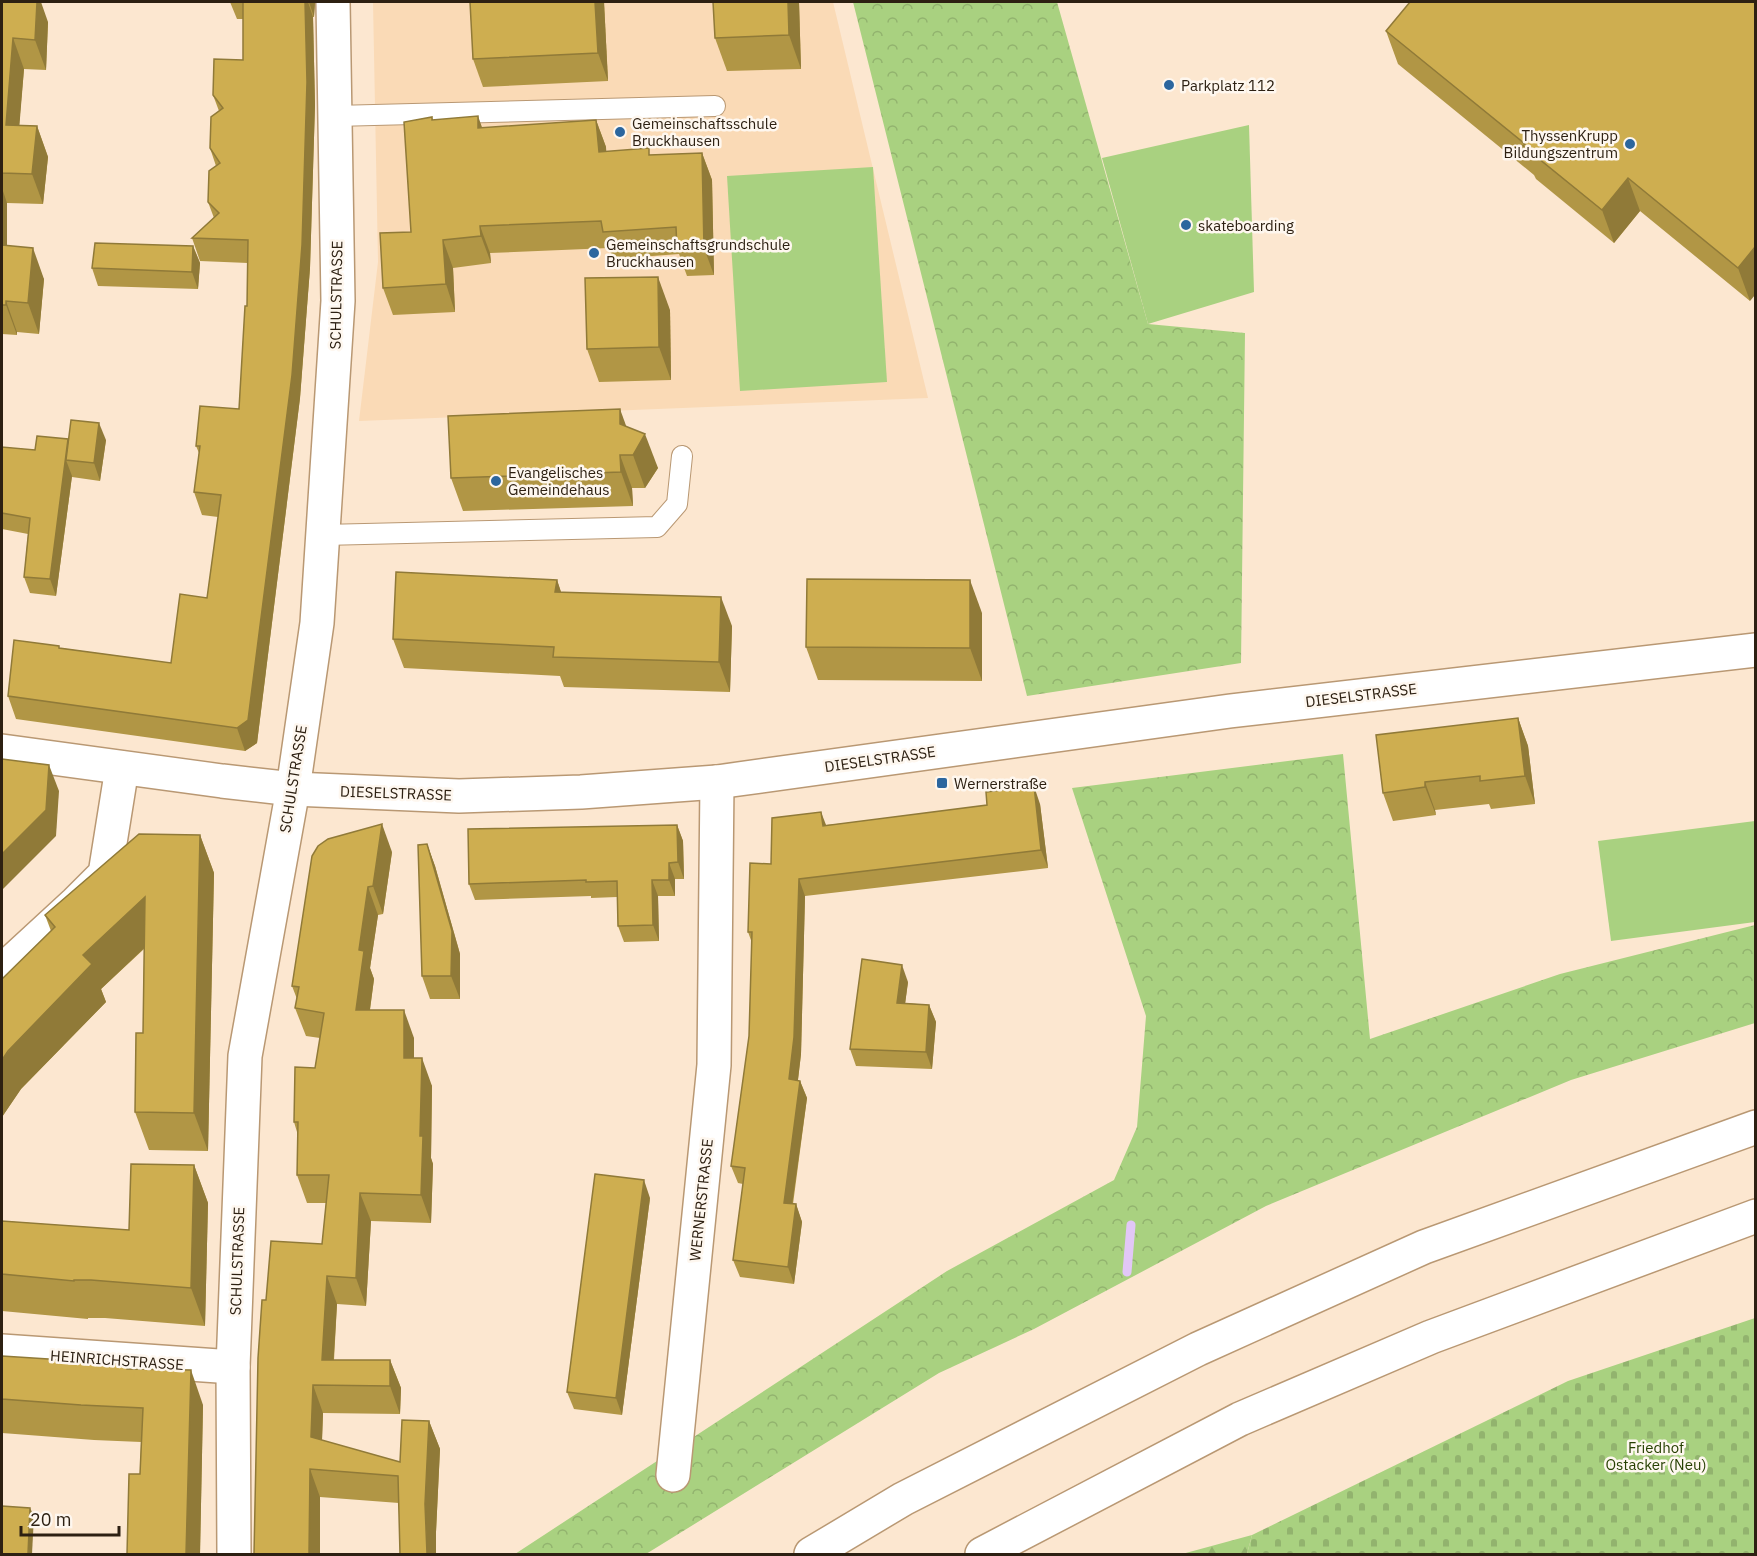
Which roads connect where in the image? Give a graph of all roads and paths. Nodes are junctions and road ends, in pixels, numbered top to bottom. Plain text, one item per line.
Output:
1 (333, 2) edge
2 (715, 106) dead end
3 (335, 117) junction
4 (682, 456) dead end
5 (323, 536) junction
6 (1755, 650) edge
7 (2, 751) edge
8 (122, 768) junction
9 (717, 782) junction
10 (293, 789) junction
11 (2, 970) edge
12 (1755, 1127) edge
13 (1755, 1216) edge
14 (2, 1351) edge
15 (233, 1367) junction
16 (673, 1475) dead end
17 (234, 1554) edge
18 (811, 1554) edge
19 (982, 1554) edge

1 - 3 main road, SCHULSTRASSE
2 - 3 lane
3 - 5 main road, SCHULSTRASSE
4 - 5 lane
5 - 10 main road, SCHULSTRASSE
6 - 9 main road, DIESELSTRASSE
7 - 8 main road, DIESELSTRASSE
8 - 10 main road, DIESELSTRASSE
8 - 11 main road
9 - 10 main road, DIESELSTRASSE
9 - 16 main road, WERNERSTRASSE
10 - 15 main road, SCHULSTRASSE
12 - 18 main road
13 - 19 main road
14 - 15 main road, HEINRICHSTRASSE
15 - 17 main road, SCHULSTRASSE

